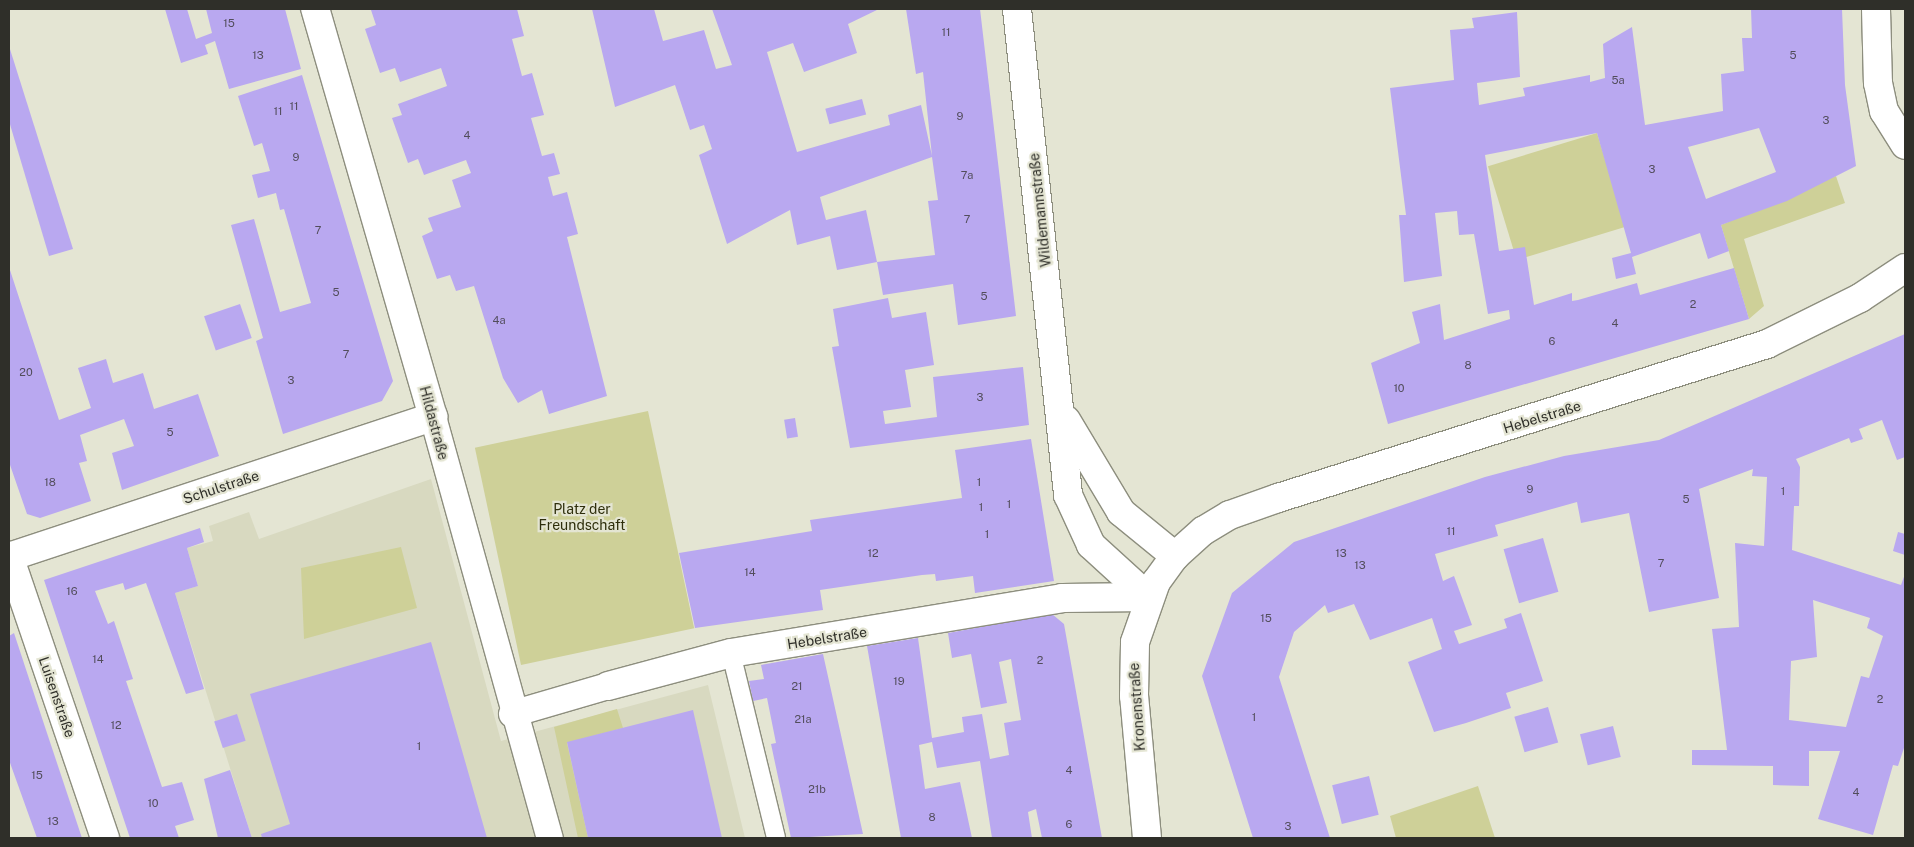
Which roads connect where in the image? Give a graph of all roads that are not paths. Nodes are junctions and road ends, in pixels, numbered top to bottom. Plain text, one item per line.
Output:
1 (315, 9) edge
2 (1017, 9) edge
3 (1876, 9) edge
4 (1905, 145) edge
5 (1905, 268) edge
6 (1062, 412) junction
7 (433, 417) junction
8 (9, 556) edge
9 (1175, 556) junction
10 (1148, 597) junction
11 (731, 653) junction
12 (608, 686) joint
13 (512, 714) junction
14 (105, 838) edge
15 (550, 838) edge
16 (776, 838) edge
17 (1147, 838) edge

1 - 7 street, Hildastraße
2 - 6 street, Wildemannstraße
3 - 4 street
5 - 9 street, Hebelstraße
6 - 9 street, Wildemannstraße
6 - 10 street, Wildemannstraße
7 - 8 street, Schulstraße
7 - 13 street, Hildastraße
8 - 14 street, Luisenstraße
9 - 10 street, Kronenstraße
10 - 11 street, Hebelstraße
10 - 17 street, Kronenstraße
11 - 12 street, Hebelstraße
11 - 16 lane
12 - 13 street, Hebelstraße
13 - 15 street, Hildastraße

